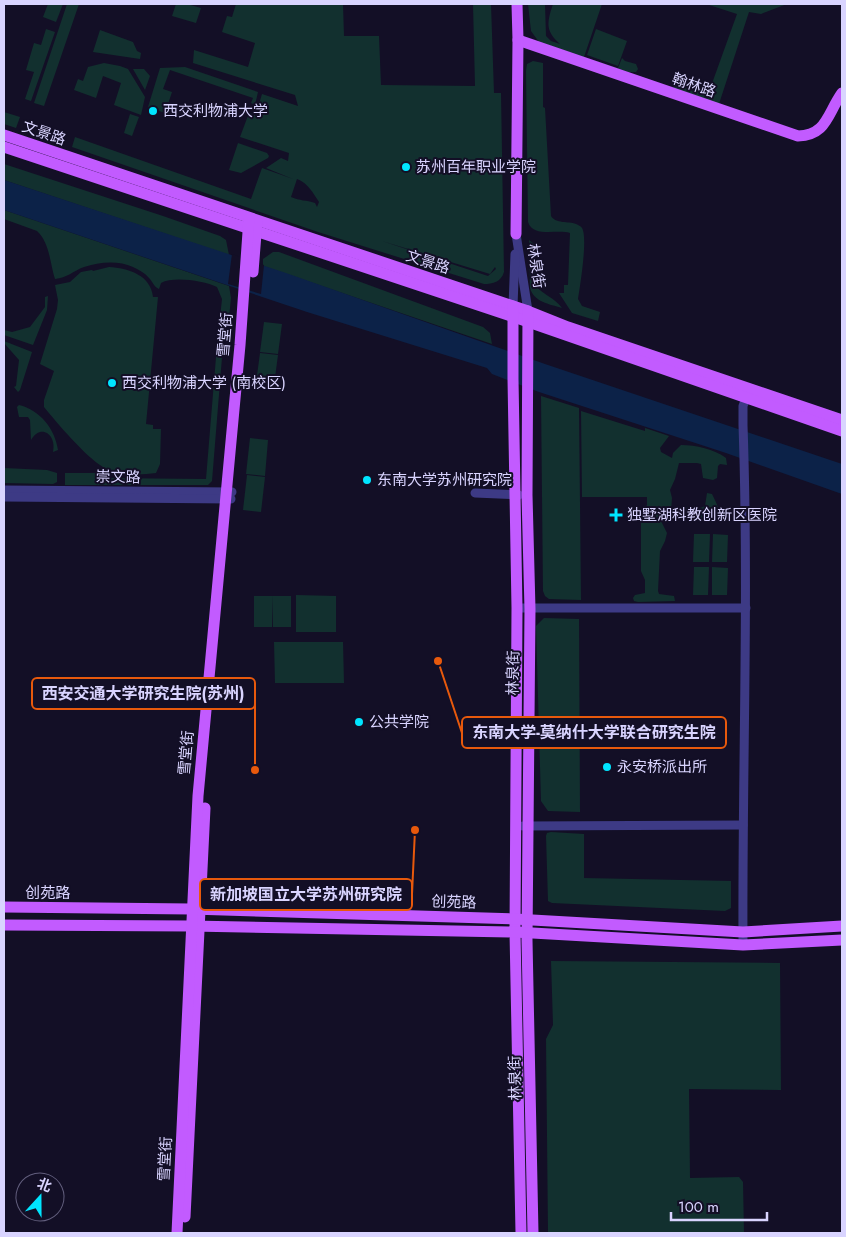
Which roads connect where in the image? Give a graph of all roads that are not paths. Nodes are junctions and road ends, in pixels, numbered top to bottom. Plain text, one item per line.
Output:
1 (517, 4) edge
2 (518, 40) junction
3 (842, 92) edge
4 (4, 135) edge
5 (4, 147) edge
6 (253, 225) junction
7 (516, 234) junction
8 (513, 312) junction
9 (528, 317) junction
10 (746, 398) junction
11 (842, 420) edge
12 (842, 431) edge
13 (4, 490) edge
14 (475, 493) dead end
15 (229, 495) junction
16 (515, 495) junction
17 (527, 495) junction
18 (4, 497) edge
19 (517, 608) junction
20 (746, 608) junction
21 (530, 609) junction
22 (484, 725) dead end
23 (516, 726) junction
24 (484, 738) dead end
25 (516, 738) junction
26 (516, 825) junction
27 (743, 825) junction
28 (529, 826) junction
29 (4, 907) edge
30 (196, 909) junction
31 (515, 920) junction
32 (528, 920) junction
33 (4, 925) edge
34 (195, 926) junction
35 (842, 926) edge
36 (515, 932) junction
37 (743, 932) junction
38 (528, 934) junction
39 (842, 940) edge
40 (744, 945) junction
41 (177, 1233) edge
42 (184, 1233) edge
43 (521, 1233) edge
44 (533, 1233) edge

1 - 2 main road, 林泉街
2 - 3 main road, 翰林路
2 - 7 main road, 林泉街
4 - 6 main road, 文景路
5 - 6 main road, 文景路
6 - 8 main road, 文景路
6 - 15 main road, 雪堂街
7 - 8 street, 林泉街
7 - 9 street, 林泉街
8 - 9 main road, 文景路
8 - 16 main road, 林泉街
9 - 10 main road, 文景路
9 - 11 main road, 文景路
9 - 17 main road, 林泉街
10 - 12 main road, 文景路
10 - 20 street
13 - 15 street, 崇文路
14 - 16 street
15 - 18 street, 崇文路
15 - 30 main road, 雪堂街
16 - 17 street
16 - 19 main road, 林泉街
17 - 21 main road, 林泉街
19 - 21 street
19 - 23 main road, 林泉街
20 - 21 street
20 - 27 street
21 - 28 main road, 林泉街
22 - 23 street
23 - 25 main road, 林泉街
24 - 25 street
25 - 26 main road, 林泉街
26 - 28 street
26 - 31 main road, 林泉街
27 - 28 street
27 - 37 street
28 - 32 main road, 林泉街
29 - 30 main road, 创苑路
30 - 31 main road, 创苑路
30 - 34 main road, 雪堂街
31 - 32 main road, 创苑路
31 - 36 main road, 林泉街
32 - 37 main road, 创苑路
32 - 38 main road, 林泉街
33 - 34 main road, 创苑路
34 - 36 main road, 创苑路
34 - 41 main road, 雪堂街
34 - 42 main road, 雪堂街
35 - 37 main road, 创苑路
36 - 38 main road, 创苑路
36 - 43 main road, 林泉街
37 - 40 street
38 - 40 main road, 创苑路
38 - 44 main road, 林泉街
39 - 40 main road, 创苑路

